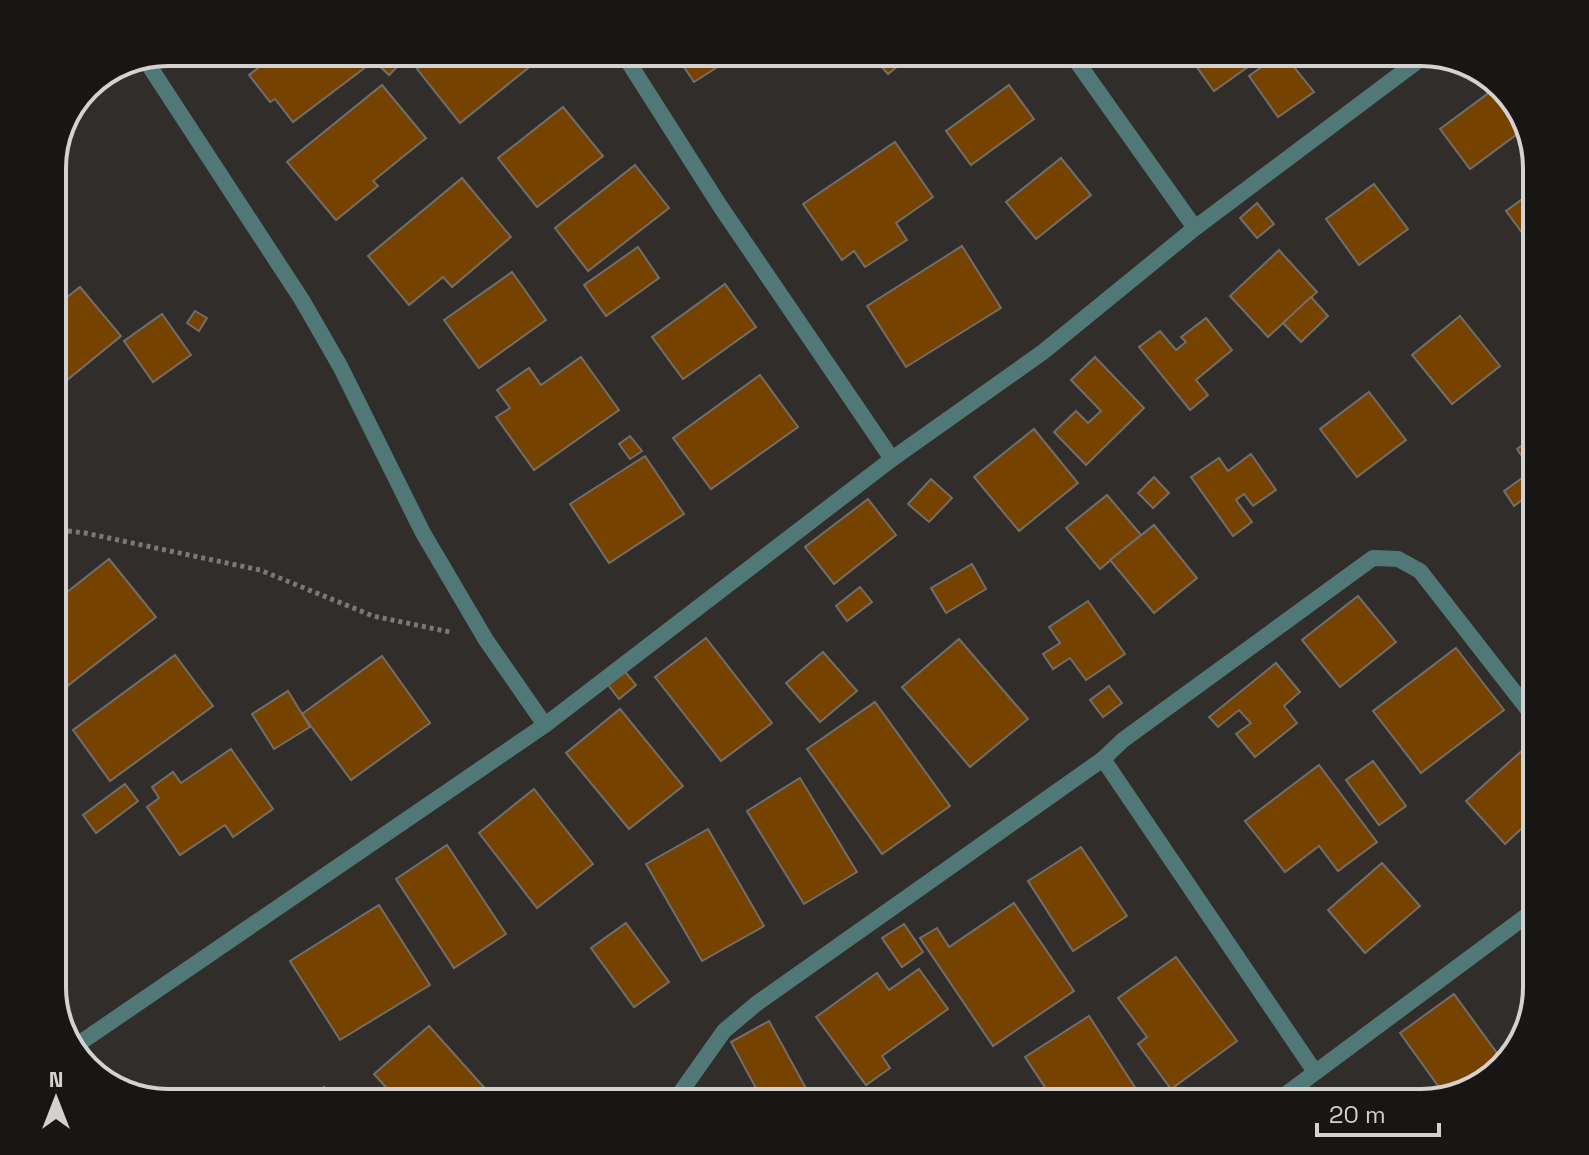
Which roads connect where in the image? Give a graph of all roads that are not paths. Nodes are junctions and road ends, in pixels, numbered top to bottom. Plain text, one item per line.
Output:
1 (631, 66) edge
2 (1080, 66) edge
3 (1411, 66) edge
4 (151, 68) edge
5 (1195, 228) junction
6 (892, 459) junction
7 (1523, 703) edge
8 (545, 725) junction
9 (1103, 759) junction
10 (1523, 918) edge
11 (82, 1041) edge
12 (1315, 1072) junction
13 (683, 1089) edge
14 (1293, 1089) edge

1 - 6 street
2 - 5 street
3 - 5 street
4 - 8 street
5 - 6 street
6 - 8 street
7 - 9 street
8 - 11 street
9 - 12 street
9 - 13 street
10 - 12 street
12 - 14 street

